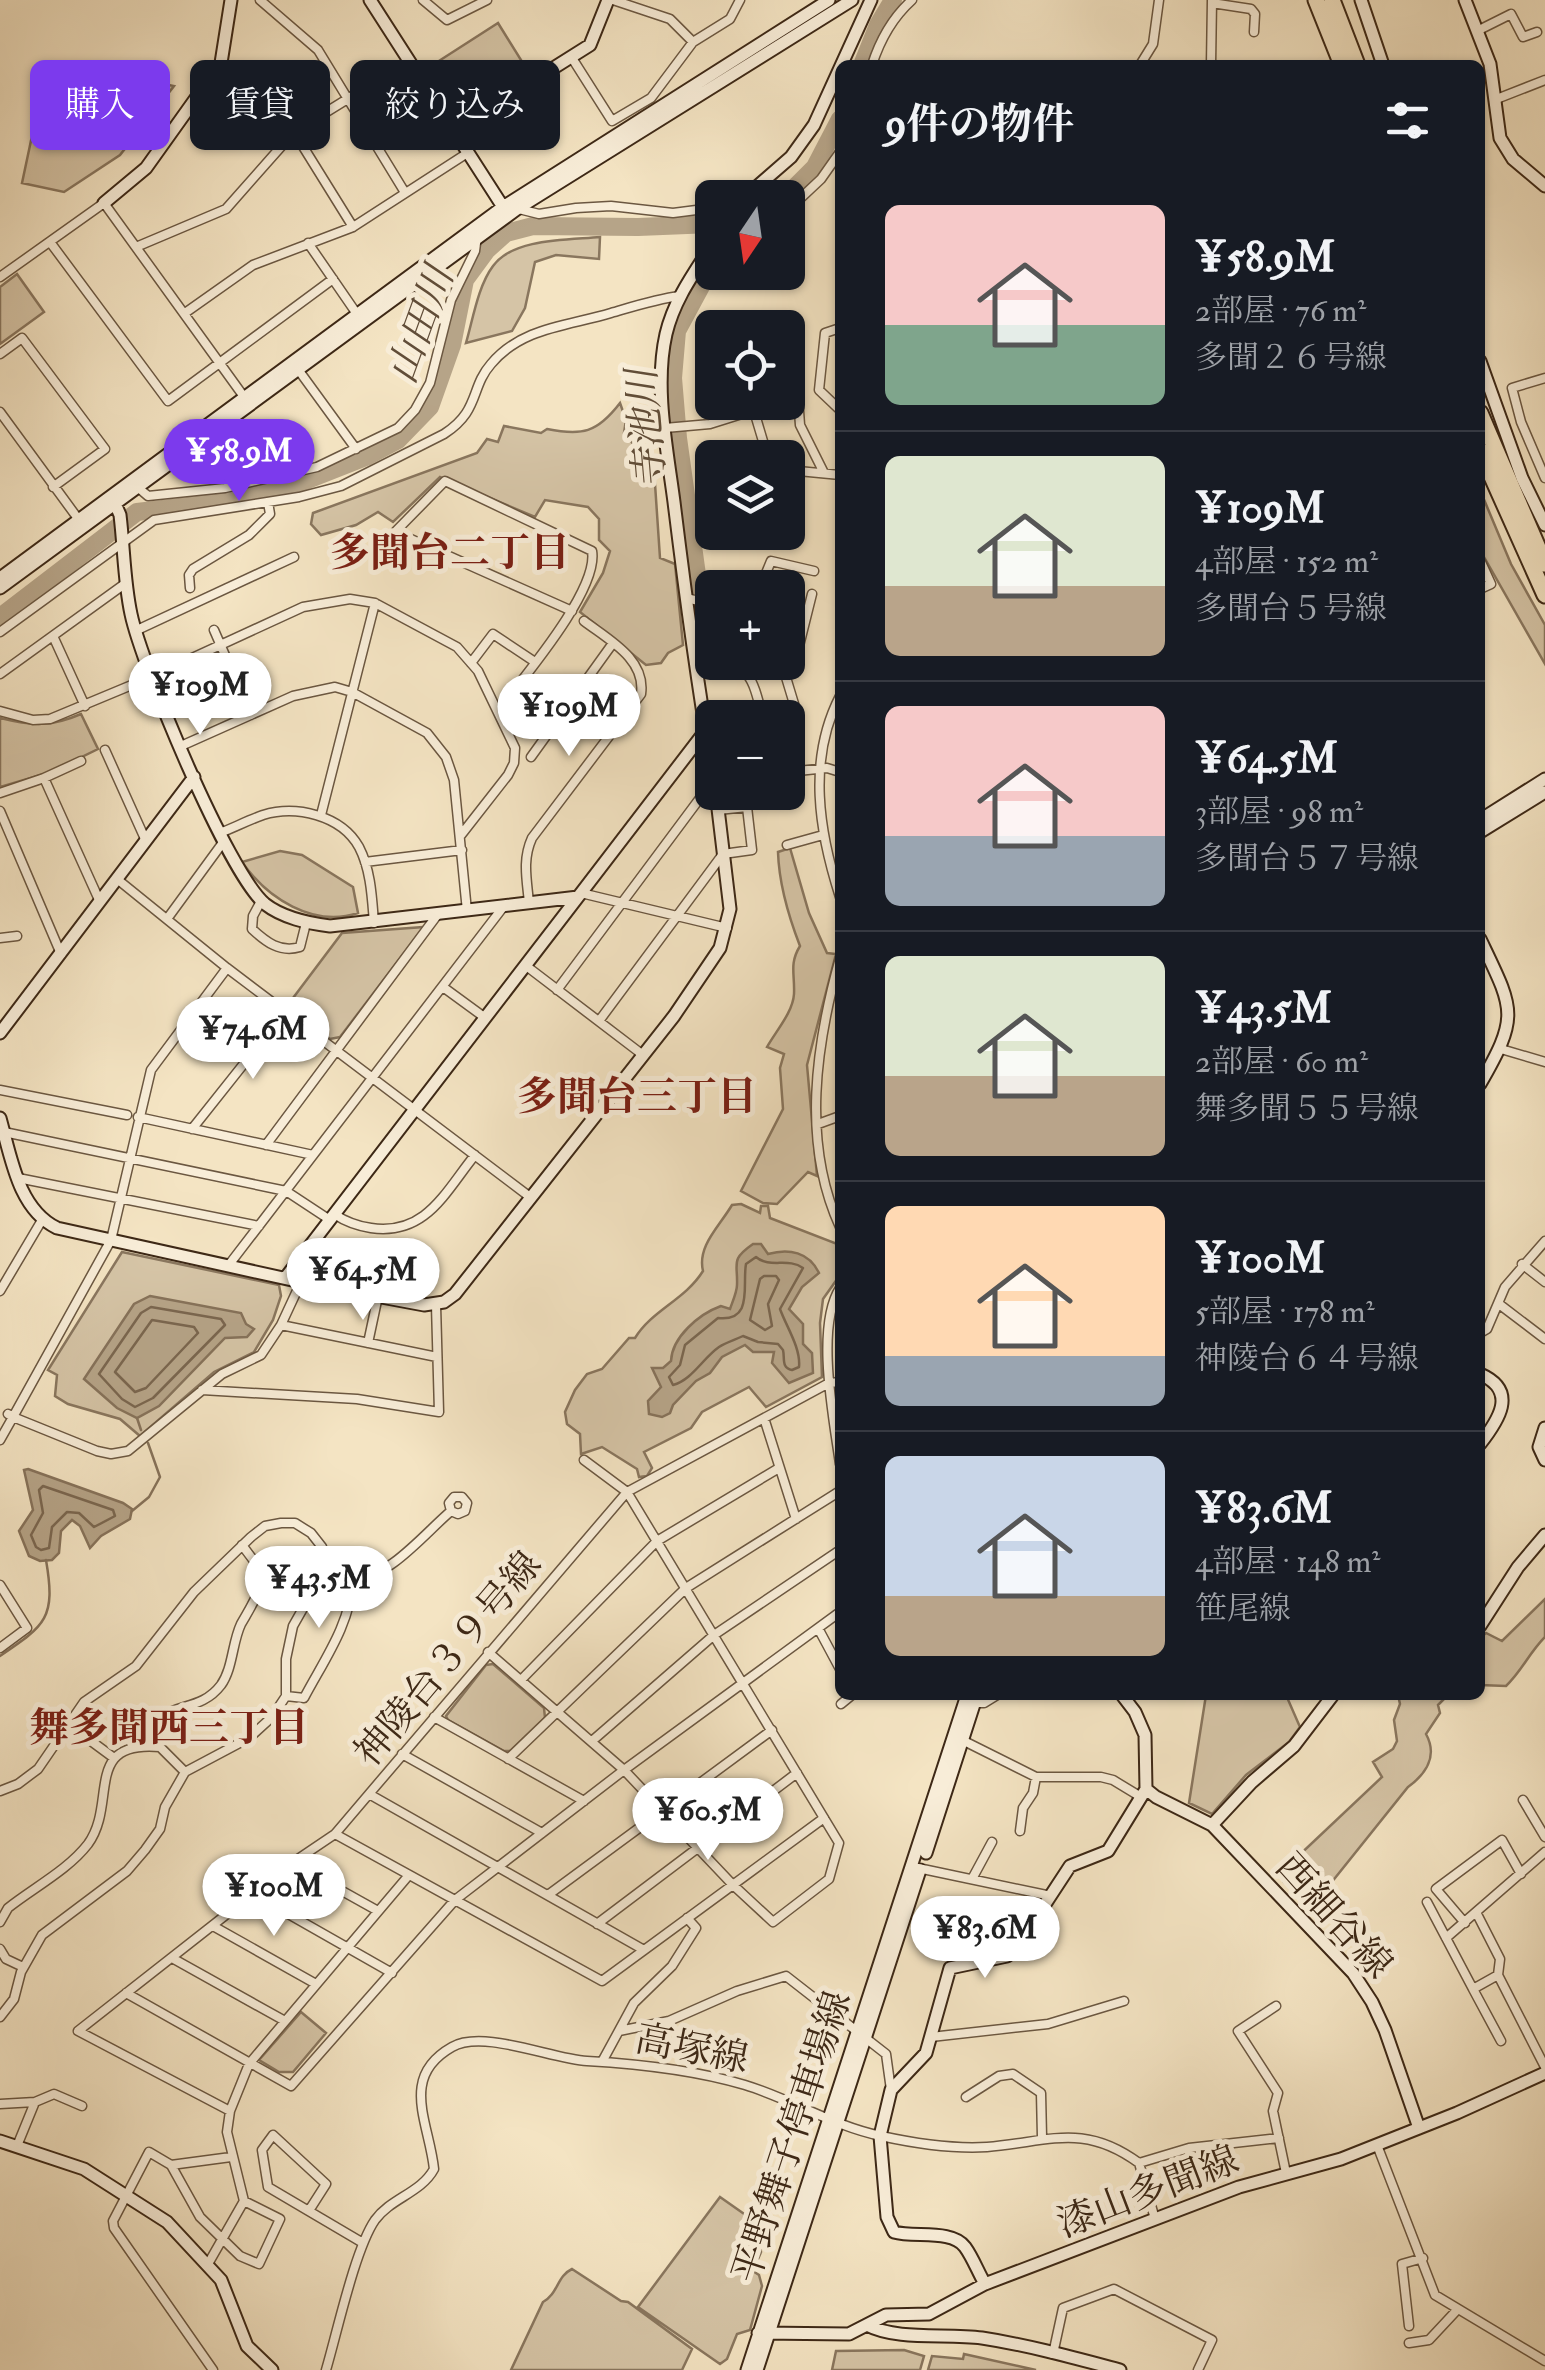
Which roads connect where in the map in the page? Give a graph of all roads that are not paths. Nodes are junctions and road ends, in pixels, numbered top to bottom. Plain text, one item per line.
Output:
1 (231, 0) edge
2 (260, 0) edge
3 (370, 0) edge
4 (422, 0) edge
5 (487, 0) edge
6 (610, 0) edge
7 (655, 0) edge
8 (740, 0) edge
9 (829, 0) edge
10 (852, 0) edge
11 (871, 0) edge
12 (912, 0) edge
13 (1159, 0) edge
14 (1316, 0) edge
15 (1332, 0) edge
16 (1361, 0) edge
17 (1464, 0) edge
18 (1212, 1) edge
19 (651, 13) junction
20 (1478, 30) junction
21 (1254, 32) dead end
22 (1537, 32) dead end
23 (694, 42) junction
24 (572, 58) junction
25 (221, 60) edge
26 (410, 60) edge
27 (844, 60) edge
28 (874, 60) edge
29 (1143, 60) edge
30 (1212, 60) edge
31 (1340, 60) edge
32 (1355, 60) edge
33 (1381, 60) edge
34 (560, 65) edge
35 (835, 79) edge
36 (1545, 80) edge
37 (348, 99) junction
38 (1494, 100) junction
39 (190, 106) edge
40 (330, 110) edge
41 (278, 150) edge
42 (305, 150) edge
43 (470, 152) joint
44 (835, 159) edge
45 (765, 180) edge
46 (1545, 186) edge
47 (404, 192) junction
48 (805, 194) edge
49 (104, 203) junction
50 (510, 208) junction
51 (695, 210) edge
52 (352, 227) junction
53 (477, 236) junction
54 (50, 242) junction
55 (308, 243) junction
56 (136, 247) junction
57 (695, 273) edge
58 (0, 278) edge
59 (333, 279) junction
60 (680, 296) junction
61 (185, 313) junction
62 (360, 318) junction
63 (835, 329) edge
64 (0, 354) edge
65 (222, 363) junction
66 (295, 366) junction
67 (1485, 375) edge
68 (1545, 378) edge
69 (247, 401) junction
70 (835, 405) edge
71 (0, 412) edge
72 (724, 420) edge
73 (800, 420) edge
74 (1485, 424) edge
75 (11, 426) junction
76 (674, 427) junction
77 (0, 433) edge
78 (356, 450) junction
79 (1485, 461) edge
80 (805, 471) edge
81 (824, 473) junction
82 (835, 474) edge
83 (1545, 478) edge
84 (134, 484) junction
85 (53, 487) junction
86 (268, 502) junction
87 (115, 505) junction
88 (82, 524) junction
89 (1545, 525) edge
90 (124, 540) junction
91 (294, 558) dead end
92 (1545, 564) edge
93 (695, 570) edge
94 (768, 570) edge
95 (814, 572) dead end
96 (0, 578) edge
97 (126, 582) junction
98 (0, 588) edge
99 (190, 588) dead end
100 (812, 594) dead end
101 (1545, 595) edge
102 (375, 603) junction
103 (572, 611) junction
104 (584, 621) dead end
105 (805, 622) edge
106 (214, 630) dead end
107 (135, 631) junction
108 (0, 632) edge
109 (52, 636) junction
110 (613, 643) junction
111 (221, 645) junction
112 (535, 662) junction
113 (471, 663) junction
114 (0, 674) edge
115 (152, 677) junction
116 (352, 692) junction
117 (85, 706) junction
118 (835, 707) edge
119 (0, 711) edge
120 (498, 711) junction
121 (251, 715) junction
122 (695, 744) edge
123 (181, 746) junction
124 (105, 750) dead end
125 (531, 757) dead end
126 (81, 761) dead end
127 (820, 768) junction
128 (805, 770) edge
129 (835, 771) edge
130 (194, 776) junction
131 (44, 778) junction
132 (1545, 779) edge
133 (0, 792) edge
134 (1545, 792) edge
135 (695, 805) edge
136 (718, 810) edge
137 (748, 810) edge
138 (0, 811) edge
139 (321, 815) junction
140 (1485, 817) edge
141 (1485, 829) edge
142 (461, 834) junction
143 (823, 835) junction
144 (222, 837) junction
145 (146, 841) junction
146 (787, 845) dead end
147 (462, 850) junction
148 (723, 854) junction
149 (365, 862) junction
150 (117, 879) junction
151 (835, 879) edge
152 (579, 895) junction
153 (262, 900) junction
154 (100, 902) junction
155 (529, 903) junction
156 (624, 903) junction
157 (504, 906) junction
158 (467, 911) junction
159 (438, 914) junction
160 (678, 916) junction
161 (167, 919) junction
162 (306, 922) junction
163 (374, 923) junction
164 (727, 928) junction
165 (17, 936) dead end
166 (0, 938) edge
167 (1485, 951) edge
168 (61, 954) junction
169 (525, 965) junction
170 (227, 968) junction
171 (835, 980) edge
172 (443, 987) junction
173 (557, 990) junction
174 (286, 1012) junction
175 (484, 1017) junction
176 (598, 1021) junction
177 (0, 1033) edge
178 (1502, 1049) junction
179 (336, 1050) junction
180 (643, 1055) junction
181 (1545, 1062) edge
182 (1485, 1076) edge
183 (373, 1078) junction
184 (0, 1090) edge
185 (414, 1108) junction
186 (127, 1115) dead end
187 (138, 1117) junction
188 (0, 1118) edge
189 (835, 1118) edge
190 (818, 1124) junction
191 (192, 1129) junction
192 (4, 1132) junction
193 (266, 1145) junction
194 (475, 1154) junction
195 (314, 1155) junction
196 (129, 1157) junction
197 (18, 1178) junction
198 (835, 1178) edge
199 (826, 1181) junction
200 (286, 1190) junction
201 (121, 1196) junction
202 (530, 1198) junction
203 (835, 1211) edge
204 (332, 1217) junction
205 (42, 1220) junction
206 (259, 1226) junction
207 (112, 1240) junction
208 (1545, 1240) edge
209 (0, 1263) edge
210 (1522, 1264) junction
211 (228, 1266) junction
212 (12, 1270) junction
213 (286, 1277) junction
214 (301, 1282) junction
215 (1545, 1282) edge
216 (0, 1292) edge
217 (378, 1296) junction
218 (835, 1297) edge
219 (1498, 1304) junction
220 (436, 1305) junction
221 (829, 1320) junction
222 (835, 1320) edge
223 (281, 1325) junction
224 (1485, 1329) edge
225 (1545, 1339) edge
226 (368, 1343) junction
227 (437, 1357) junction
228 (1485, 1376) edge
229 (829, 1382) junction
230 (835, 1382) edge
231 (202, 1390) junction
232 (11, 1416) junction
233 (764, 1418) junction
234 (835, 1418) edge
235 (1545, 1428) edge
236 (1485, 1438) edge
237 (0, 1440) edge
238 (584, 1460) dead end
239 (1545, 1460) edge
240 (779, 1468) junction
241 (628, 1492) junction
242 (835, 1494) edge
243 (451, 1511) dead end
244 (796, 1519) junction
245 (1545, 1535) edge
246 (657, 1541) junction
247 (242, 1545) junction
248 (835, 1553) edge
249 (323, 1573) junction
250 (353, 1580) junction
251 (0, 1585) edge
252 (686, 1588) junction
253 (835, 1616) edge
254 (1485, 1618) edge
255 (818, 1628) junction
256 (714, 1634) junction
257 (0, 1648) edge
258 (488, 1652) junction
259 (835, 1660) edge
260 (521, 1680) junction
261 (743, 1682) junction
262 (286, 1696) junction
263 (846, 1700) edge
264 (970, 1700) edge
265 (1126, 1700) edge
266 (1329, 1700) edge
267 (841, 1704) dead end
268 (556, 1711) junction
269 (434, 1717) junction
270 (68, 1724) junction
271 (772, 1730) junction
272 (958, 1738) junction
273 (592, 1741) junction
274 (147, 1746) junction
275 (402, 1754) junction
276 (114, 1758) junction
277 (508, 1758) junction
278 (624, 1770) junction
279 (185, 1772) junction
280 (797, 1773) junction
281 (1036, 1777) junction
282 (0, 1790) edge
283 (1144, 1793) junction
284 (369, 1794) junction
285 (1523, 1800) dead end
286 (584, 1801) junction
287 (662, 1810) junction
288 (824, 1818) junction
289 (1212, 1825) junction
290 (1020, 1831) dead end
291 (335, 1834) junction
292 (542, 1834) junction
293 (1545, 1837) edge
294 (992, 1842) dead end
295 (698, 1847) junction
296 (1545, 1852) edge
297 (292, 1864) junction
298 (498, 1867) junction
299 (917, 1868) junction
300 (1522, 1874) junction
301 (409, 1875) junction
302 (972, 1879) junction
303 (732, 1884) junction
304 (255, 1895) junction
305 (548, 1896) junction
306 (1051, 1896) junction
307 (455, 1900) junction
308 (1427, 1902) dead end
309 (378, 1912) junction
310 (1477, 1914) junction
311 (687, 1918) junction
312 (0, 1922) edge
313 (1465, 1923) junction
314 (597, 1924) junction
315 (214, 1926) junction
316 (1446, 1938) junction
317 (347, 1948) junction
318 (0, 1949) edge
319 (644, 1950) junction
320 (172, 1958) junction
321 (23, 1967) junction
322 (392, 1973) junction
323 (1498, 1975) junction
324 (316, 1984) junction
325 (1473, 1988) junction
326 (126, 1993) junction
327 (1124, 2001) dead end
328 (1276, 2006) dead end
329 (0, 2017) edge
330 (285, 2021) junction
331 (619, 2031) junction
332 (861, 2036) junction
333 (932, 2037) junction
334 (1501, 2041) dead end
335 (603, 2060) junction
336 (248, 2064) junction
337 (1545, 2070) edge
338 (891, 2090) junction
339 (966, 2097) dead end
340 (36, 2102) junction
341 (0, 2104) edge
342 (82, 2106) dead end
343 (230, 2110) junction
344 (833, 2121) junction
345 (1419, 2128) junction
346 (880, 2136) junction
347 (1042, 2137) junction
348 (1279, 2138) junction
349 (0, 2141) edge
350 (1377, 2145) junction
351 (17, 2146) junction
352 (231, 2158) junction
353 (1140, 2163) junction
354 (171, 2164) junction
355 (1286, 2173) junction
356 (332, 2175) dead end
357 (326, 2184) junction
358 (126, 2194) junction
359 (244, 2201) junction
360 (310, 2210) junction
361 (1155, 2219) junction
362 (222, 2238) junction
363 (363, 2243) junction
364 (1423, 2258) junction
365 (208, 2264) junction
366 (985, 2284) junction
367 (1457, 2310) junction
368 (867, 2325) junction
369 (1409, 2326) dead end
370 (764, 2333) junction
371 (1409, 2343) dead end
372 (1052, 2354) junction
373 (1545, 2361) edge
374 (213, 2370) edge
375 (272, 2370) edge
376 (326, 2370) edge
377 (746, 2370) edge
378 (757, 2370) edge
379 (1116, 2370) edge
380 (1198, 2370) edge

1 - 25 street
2 - 37 street
3 - 26 street
4 - 5 street
6 - 19 street
6 - 24 street
7 - 19 street
8 - 23 street
9 - 50 street
10 - 50 street
11 - 27 street
12 - 28 street
13 - 29 street
14 - 31 highway
15 - 32 highway
16 - 33 street
17 - 20 street
18 - 21 street
18 - 30 street
19 - 23 street
20 - 22 street
20 - 38 street
23 - 24 street
24 - 34 street
35 - 45 street
36 - 38 street
37 - 40 street
37 - 47 street
38 - 46 street
39 - 49 street
41 - 56 street
42 - 52 street
43 - 47 street
43 - 50 street
44 - 48 street
47 - 52 street
49 - 54 street
49 - 56 street
50 - 51 street
50 - 53 street
50 - 62 street
52 - 55 street
53 - 62 street
53 - 78 street
54 - 58 street
54 - 65 street
55 - 59 street
55 - 61 street
56 - 61 street
57 - 60 street
59 - 62 street
59 - 65 street
60 - 76 street
60 - 86 street
61 - 65 street
62 - 66 street
63 - 70 street
64 - 85 street
65 - 69 street
66 - 69 street
66 - 78 street
67 - 89 street
68 - 83 street
69 - 84 street
71 - 75 street
72 - 76 street
73 - 81 street
74 - 92 highway
75 - 77 street
75 - 85 street
76 - 93 street
78 - 84 street
79 - 101 highway
80 - 81 street
81 - 82 street
84 - 87 street
85 - 88 street
86 - 90 street
86 - 99 street
87 - 88 street
87 - 90 street
88 - 96 street
88 - 98 street
90 - 97 street
90 - 108 street
91 - 107 street
94 - 95 street
97 - 107 street
97 - 109 street
100 - 105 street
102 - 111 street
102 - 113 street
102 - 116 street
103 - 103 street
103 - 112 street
104 - 110 street
106 - 111 street
107 - 115 street
109 - 114 street
109 - 117 street
110 - 125 street
110 - 155 street
111 - 115 street
111 - 121 street
112 - 113 street
112 - 120 street
113 - 120 street
115 - 117 street
115 - 123 street
116 - 121 street
116 - 139 street
116 - 142 street
117 - 119 street
118 - 127 street
120 - 142 street
121 - 123 street
122 - 152 street
123 - 130 street
124 - 145 street
126 - 131 street
127 - 128 street
127 - 129 street
127 - 143 street
130 - 144 street
130 - 145 street
131 - 133 street
131 - 154 street
132 - 140 street
134 - 141 street
135 - 156 street
136 - 148 street
137 - 148 street
138 - 168 street
139 - 144 street
139 - 149 street
142 - 147 street
143 - 146 street
143 - 151 street
144 - 153 street
144 - 161 street
145 - 150 street
147 - 149 street
147 - 158 street
148 - 160 street
148 - 164 street
149 - 163 street
150 - 154 street
150 - 161 street
152 - 155 street
152 - 156 street
152 - 169 street
153 - 162 street
153 - 162 street
154 - 168 street
155 - 157 street
156 - 160 street
156 - 173 street
157 - 158 street
157 - 172 street
158 - 159 street
159 - 163 street
159 - 179 street
160 - 164 street
160 - 176 street
161 - 170 street
162 - 163 street
164 - 180 street
165 - 166 street
167 - 178 street
168 - 177 street
169 - 173 street
169 - 175 street
170 - 174 street
170 - 187 street
171 - 190 street
172 - 175 street
172 - 183 street
173 - 176 street
174 - 179 street
174 - 191 street
175 - 185 street
176 - 180 street
178 - 181 street
178 - 182 street
179 - 183 street
179 - 193 street
180 - 202 street
183 - 185 street
183 - 195 street
184 - 186 street
185 - 194 street
185 - 204 street
187 - 191 street
187 - 196 street
188 - 192 street
189 - 190 street
190 - 199 street
191 - 193 street
192 - 196 street
192 - 197 street
193 - 195 street
194 - 202 street
194 - 204 street
195 - 200 street
196 - 200 street
196 - 201 street
197 - 201 street
197 - 205 street
198 - 199 street
199 - 203 street
200 - 204 street
200 - 206 street
201 - 206 street
201 - 207 street
202 - 220 street
204 - 213 street
205 - 207 street
205 - 212 street
206 - 211 street
207 - 211 street
207 - 232 street
208 - 210 street
209 - 212 street
210 - 215 street
210 - 219 street
211 - 213 street
212 - 216 street
213 - 214 street
214 - 217 street
214 - 223 street
217 - 220 street
217 - 226 street
218 - 221 street
219 - 224 street
219 - 225 street
220 - 227 street
221 - 222 street
221 - 229 street
223 - 226 street
223 - 231 street
226 - 227 street
227 - 231 street
228 - 236 street
229 - 230 street, 神陵台３９号線
229 - 233 street, 神陵台３９号線
229 - 234 street
231 - 232 street
232 - 237 street
233 - 240 street
233 - 241 street, 神陵台３９号線
235 - 239 street
238 - 241 street
240 - 244 street
240 - 246 street
241 - 246 street
241 - 258 street, 神陵台３９号線
242 - 244 street
243 - 250 street
244 - 252 street
245 - 254 street
246 - 252 street
246 - 260 street
247 - 249 street
247 - 270 street
247 - 274 street
248 - 256 street
249 - 250 street
249 - 262 street
250 - 262 street
251 - 257 street
252 - 256 street
252 - 268 street
253 - 255 street
255 - 259 street
255 - 261 street
256 - 261 street
256 - 273 street
258 - 260 street
258 - 269 street, 神陵台３９号線
260 - 268 street
261 - 271 street
261 - 278 street
262 - 279 street
263 - 267 street
264 - 272 street, 平野舞子停車場線
265 - 283 street
266 - 289 street
268 - 273 street
268 - 277 street
269 - 275 street, 神陵台３９号線
269 - 277 street
270 - 276 street
270 - 282 street
271 - 280 street
271 - 287 street
272 - 281 street
272 - 299 street, 平野舞子停車場線
273 - 278 street
274 - 276 street
274 - 279 street
275 - 284 street, 神陵台３９号線
275 - 292 street
276 - 312 street
277 - 286 street
278 - 286 street
278 - 287 street
279 - 321 street
280 - 288 street
280 - 295 street
281 - 283 street
281 - 290 street
283 - 289 street, 西細谷線
283 - 306 street
284 - 291 street
284 - 298 street, 神陵台３９号線
285 - 293 street
286 - 292 street
287 - 295 street
287 - 305 street
288 - 303 street
288 - 303 street
289 - 345 street, 西細谷線
291 - 297 street
291 - 301 street
292 - 298 street
294 - 302 street
295 - 303 street
295 - 314 street
296 - 300 street
297 - 304 street
297 - 309 street
298 - 305 street, 神陵台３９号線
298 - 307 street
299 - 302 street
299 - 332 street, 平野舞子停車場線
300 - 310 street
300 - 313 street
301 - 307 street
301 - 309 street
302 - 306 street
303 - 311 street
304 - 315 street
304 - 317 street
305 - 314 street, 神陵台３９号線
306 - 333 street
307 - 319 street
307 - 322 street
308 - 316 street
309 - 317 street
310 - 313 street
310 - 323 street
311 - 319 street
311 - 331 street
313 - 316 street
314 - 319 street, 神陵台３９号線
315 - 320 street
315 - 324 street
316 - 325 street
317 - 322 street
317 - 324 street
318 - 321 street
320 - 326 street
320 - 330 street
321 - 329 street
322 - 336 street
323 - 325 street
323 - 337 street
324 - 330 street
325 - 334 street
326 - 336 street
326 - 343 street
327 - 333 street
328 - 348 street
330 - 336 street
331 - 332 street
331 - 335 street
332 - 338 street
332 - 344 street, 平野舞子停車場線
333 - 338 street
335 - 344 street, 高塚線
335 - 363 street, 高塚線
336 - 343 street
337 - 345 street, 漆山多聞線
338 - 346 street
339 - 347 street
340 - 341 street
340 - 342 street
340 - 351 street
343 - 352 street
344 - 346 street, 高塚線
344 - 370 street, 平野舞子停車場線
345 - 350 street, 漆山多聞線
346 - 347 street, 高塚線
346 - 366 street
347 - 353 street, 高塚線
348 - 353 street
348 - 355 street
349 - 351 street
350 - 355 street, 漆山多聞線
350 - 364 street
351 - 358 street
352 - 354 street
352 - 359 street
353 - 361 street
354 - 358 street
354 - 362 street
355 - 361 street, 漆山多聞線
356 - 357 street
357 - 360 street
357 - 360 street
358 - 365 street
358 - 374 street
359 - 362 street
359 - 362 street
360 - 363 street
361 - 366 street, 漆山多聞線
362 - 365 street
363 - 376 street, 高塚線
364 - 367 street
364 - 369 street
365 - 375 street
366 - 368 street, 漆山多聞線
367 - 371 street
367 - 373 street
368 - 370 street, 漆山多聞線
368 - 372 street
370 - 377 street, 平野舞子停車場線
370 - 378 street, 平野舞子停車場線
372 - 379 street
372 - 380 street

